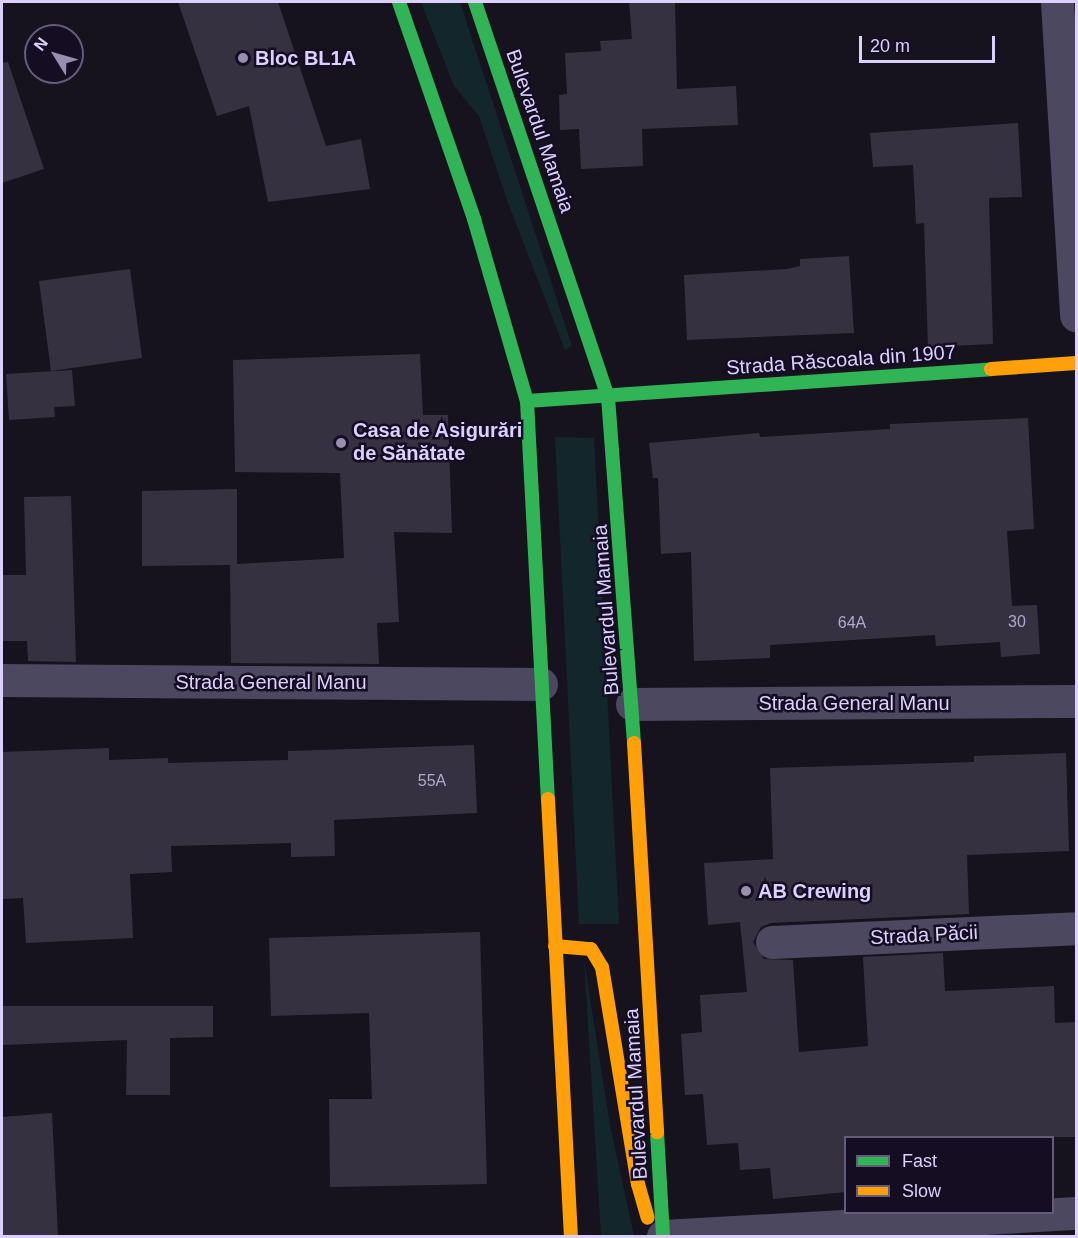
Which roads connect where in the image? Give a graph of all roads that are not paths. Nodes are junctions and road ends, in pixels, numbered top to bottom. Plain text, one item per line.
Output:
1 (399, 2) edge
2 (474, 2) edge
3 (1057, 2) edge
4 (1077, 315) edge
5 (1077, 363) edge
6 (608, 397) junction
7 (527, 401) junction
8 (2, 680) edge
9 (541, 684) junction
10 (1077, 701) edge
11 (632, 704) junction
12 (1077, 928) edge
13 (772, 942) dead end
14 (555, 946) junction
15 (1077, 1213) edge
16 (571, 1236) edge
17 (660, 1236) edge

1 - 7 main road
2 - 6 main road, Bulevardul Mamaia
3 - 4 street
5 - 6 main road, Strada Răscoala din 1907
6 - 7 main road, Strada Răscoala din 1907
6 - 11 main road, Bulevardul Mamaia
7 - 9 main road
8 - 9 street, Strada General Manu
9 - 14 main road
10 - 11 street, Strada General Manu
11 - 17 main road, Bulevardul Mamaia
12 - 13 street, Strada Păcii
14 - 16 main road
14 - 17 main road
15 - 17 street

